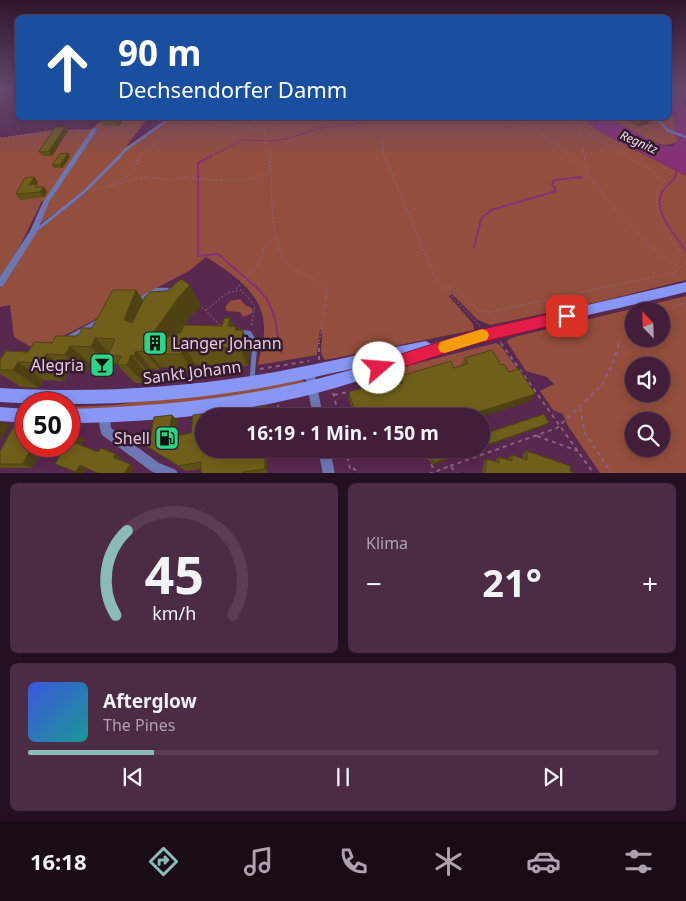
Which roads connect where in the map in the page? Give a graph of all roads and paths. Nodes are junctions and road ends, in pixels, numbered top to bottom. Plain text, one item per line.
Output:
1 (146, 120) edge
2 (167, 120) edge
3 (192, 120) edge
4 (212, 120) edge
5 (278, 120) edge
6 (384, 120) edge
7 (522, 120) edge
8 (572, 120) edge
9 (658, 120) edge
10 (579, 128) junction
11 (54, 130) edge
12 (61, 130) edge
13 (94, 130) joint
14 (264, 130) junction
15 (686, 137) edge
16 (0, 138) edge
17 (126, 150) junction
18 (271, 168) junction
19 (588, 178) junction
20 (111, 184) junction
21 (84, 192) junction
22 (33, 232) junction
23 (276, 235) junction
24 (686, 263) edge
25 (678, 268) junction
26 (686, 270) edge
27 (0, 284) edge
28 (441, 285) junction
29 (686, 287) edge
30 (236, 289) junction
31 (174, 297) edge
32 (195, 301) dead end
33 (686, 302) edge
34 (132, 303) edge
35 (670, 308) edge
36 (206, 310) junction
37 (107, 316) edge
38 (625, 329) edge
39 (226, 331) joint
40 (249, 333) junction
41 (485, 335) junction
42 (66, 339) edge
43 (313, 367) junction
44 (252, 376) junction
45 (312, 387) junction
46 (351, 391) edge
47 (332, 392) dead end
48 (9, 393) edge
49 (334, 395) junction
50 (316, 408) edge
51 (337, 408) edge
52 (580, 408) junction
53 (0, 414) edge
54 (15, 415) edge
55 (105, 415) junction
56 (80, 416) edge
57 (560, 425) junction
58 (513, 435) edge
59 (536, 436) junction
60 (517, 442) junction
61 (580, 452) junction
62 (326, 458) edge
63 (349, 458) edge
64 (429, 458) edge
65 (450, 466) junction
66 (434, 472) joint
67 (170, 473) edge
68 (329, 473) edge
69 (358, 473) edge
70 (457, 473) edge
71 (593, 473) edge
72 (611, 473) edge

1 - 17 path
2 - 17 lane
3 - 20 path
4 - 14 path
5 - 14 path
6 - 28 path
7 - 19 path
8 - 10 path
9 - 15 lane
10 - 19 path
10 - 24 path
11 - 16 path
12 - 13 path
13 - 22 street
14 - 18 path
17 - 21 lane
18 - 20 path
18 - 23 path
19 - 25 path
20 - 21 path
21 - 22 lane
22 - 27 street
23 - 30 path
23 - 43 path
25 - 26 path
25 - 28 path
28 - 41 path
29 - 41 main road
30 - 36 path
30 - 40 path
31 - 34 lane
32 - 36 path
33 - 35 path
36 - 39 path
37 - 42 lane
38 - 52 path
39 - 40 lane
40 - 44 lane
41 - 43 main road, Sankt Johann
41 - 45 main road
41 - 57 path
43 - 44 main road, Sankt Johann
43 - 44 path
43 - 45 street
44 - 48 main road, Sankt Johann
45 - 50 street
45 - 55 main road
46 - 49 path
47 - 49 path
49 - 51 path
52 - 57 path
52 - 72 path
53 - 54 main road
55 - 56 main road
55 - 67 street
57 - 59 path
57 - 61 path
58 - 60 path
59 - 60 path
59 - 61 path
60 - 65 path
61 - 71 path
62 - 68 street
63 - 69 path
64 - 66 path
65 - 66 path
65 - 70 path

